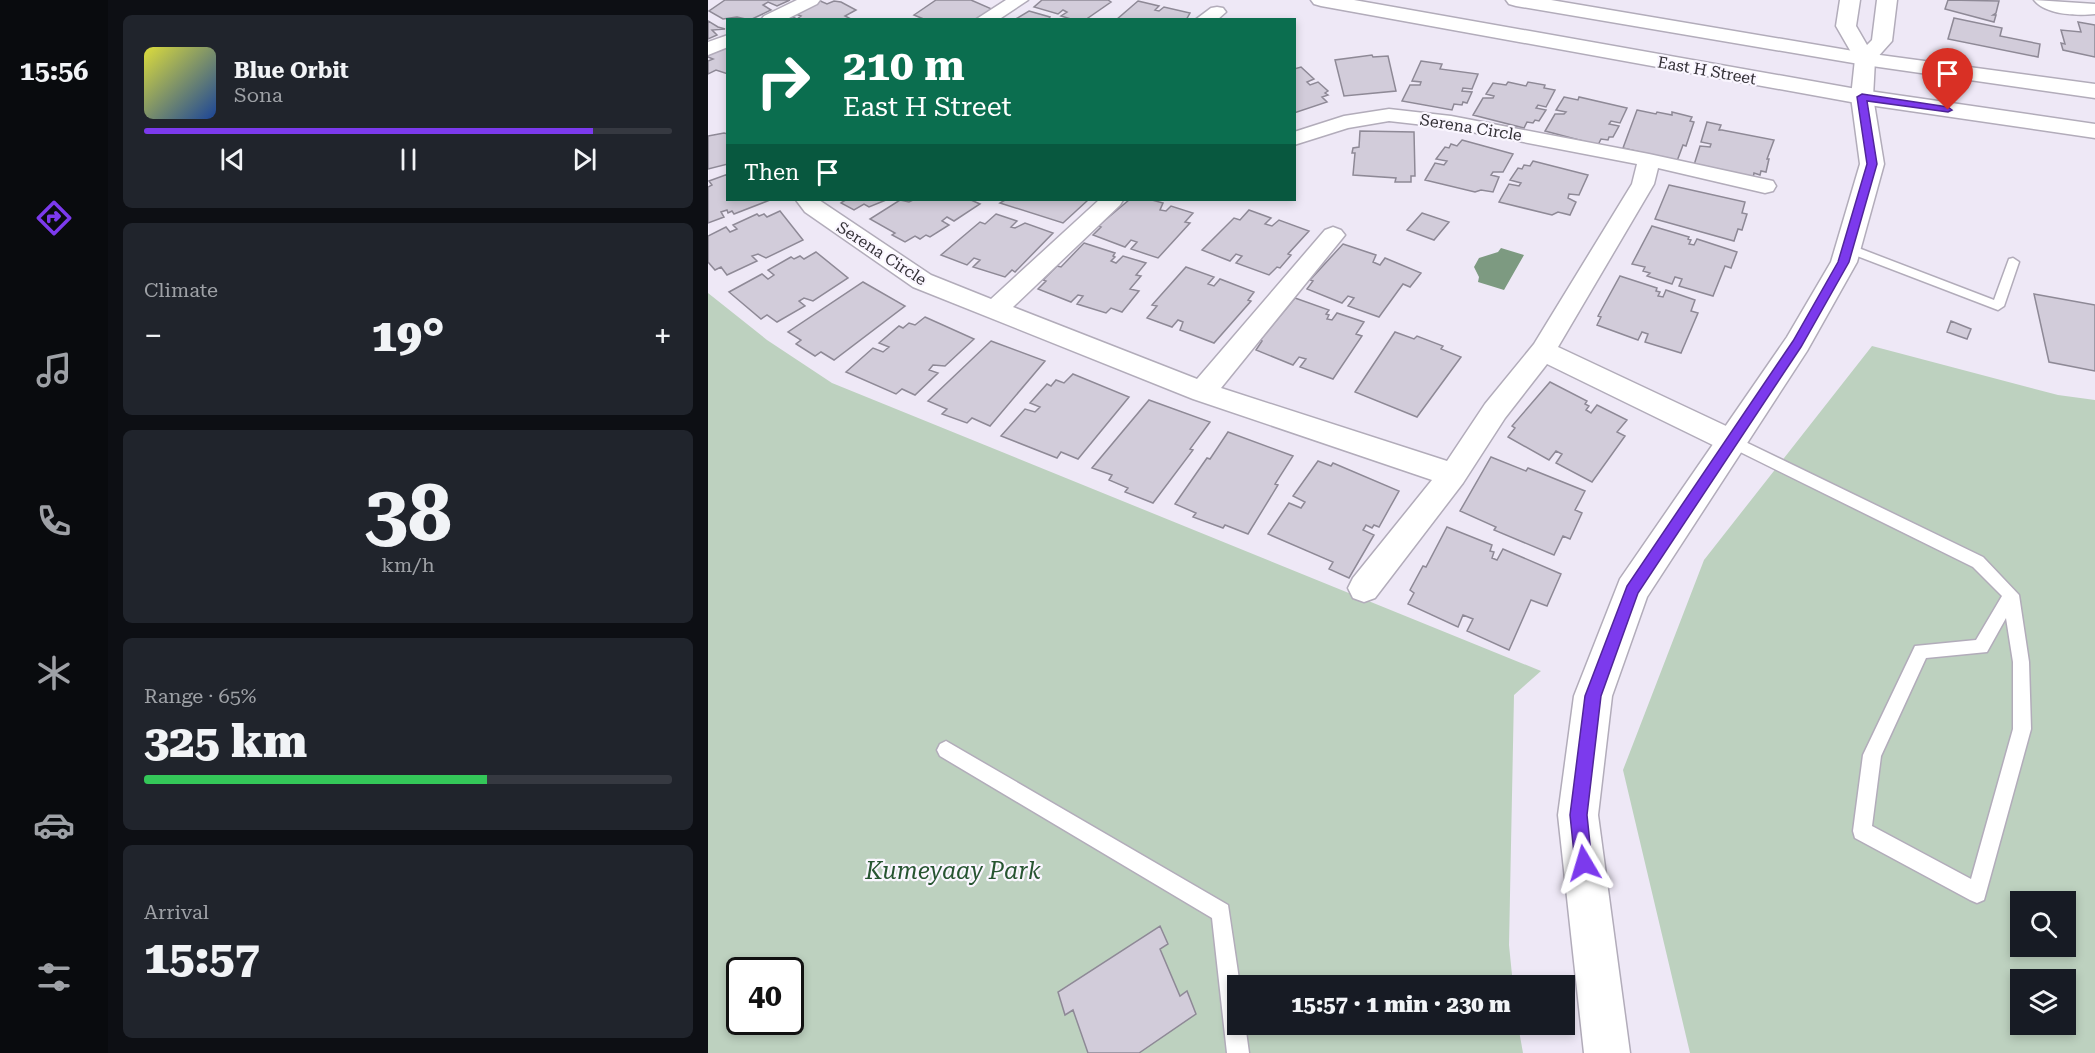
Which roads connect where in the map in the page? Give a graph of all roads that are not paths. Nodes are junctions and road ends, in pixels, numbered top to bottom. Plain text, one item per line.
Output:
1 (811, 0) edge
2 (1019, 0) edge
3 (1321, 0) edge
4 (1516, 0) edge
5 (1850, 0) edge
6 (1887, 0) edge
7 (2043, 0) edge
8 (2095, 9) edge
9 (774, 18) edge
10 (988, 18) edge
11 (726, 41) edge
12 (708, 49) edge
13 (1865, 59) junction
14 (2095, 91) edge
15 (1862, 97) junction
16 (2095, 131) edge
17 (1296, 138) edge
18 (1649, 160) junction
19 (1765, 186) dead end
20 (808, 201) edge
21 (1111, 201) edge
22 (1333, 235) dead end
23 (1848, 248) junction
24 (2013, 262) dead end
25 (996, 309) junction
26 (1543, 351) junction
27 (1202, 392) junction
28 (1731, 441) junction
29 (1453, 475) junction
30 (1364, 588) dead end
31 (2011, 594) junction
32 (946, 750) dead end
33 (1238, 1053) edge
34 (1607, 1053) edge

1 - 9 street
2 - 10 street
3 - 15 main road, East H Street
4 - 13 main road, East H Street
5 - 13 main road
6 - 13 main road
7 - 8 street
11 - 12 street
13 - 14 main road, East H Street
13 - 15 main road
15 - 16 main road, East H Street
15 - 23 main road
17 - 18 street, Serena Circle
18 - 19 street, Serena Circle
18 - 26 street
20 - 25 street, Serena Circle
21 - 25 street
22 - 27 street
23 - 24 lane
23 - 28 main road
25 - 27 street, Serena Circle
26 - 28 street
26 - 29 street
27 - 29 street, Serena Circle
28 - 31 lane
28 - 34 main road
29 - 30 street
31 - 31 lane
32 - 33 lane

